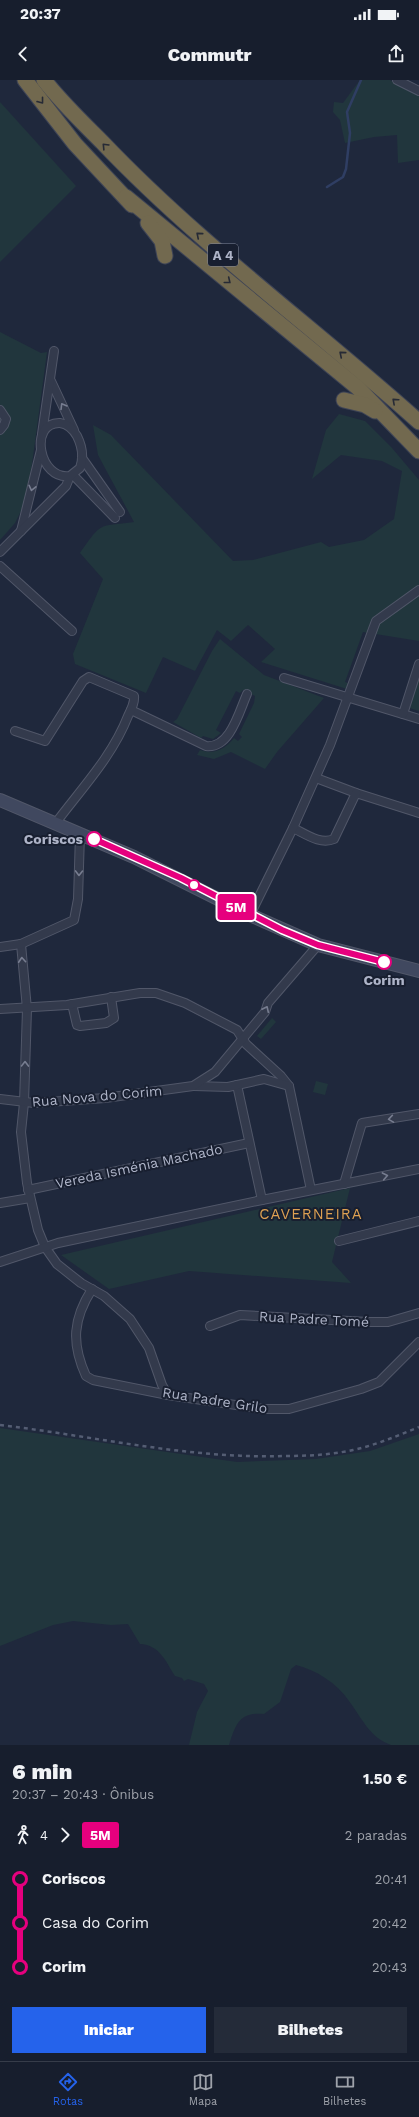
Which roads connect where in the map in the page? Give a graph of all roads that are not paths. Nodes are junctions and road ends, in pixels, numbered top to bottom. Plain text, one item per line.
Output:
1 (25, 80) edge
2 (44, 80) edge
3 (54, 80) edge
4 (397, 80) edge
5 (419, 91) edge
6 (82, 122) junction
7 (126, 197) junction
8 (165, 256) dead end
9 (54, 351) dead end
10 (50, 380) junction
11 (344, 400) dead end
12 (0, 410) edge
13 (419, 422) edge
14 (0, 430) edge
15 (75, 432) junction
16 (42, 434) junction
17 (406, 437) junction
18 (41, 450) junction
19 (419, 451) edge
20 (82, 458) junction
21 (72, 476) junction
22 (21, 532) junction
23 (0, 552) edge
24 (0, 566) edge
25 (419, 590) edge
26 (72, 631) dead end
27 (419, 664) edge
28 (284, 678) dead end
29 (247, 694) dead end
30 (348, 697) junction
31 (131, 710) junction
32 (403, 714) junction
33 (419, 719) edge
34 (15, 731) dead end
35 (316, 778) junction
36 (356, 794) junction
37 (0, 800) edge
38 (419, 813) edge
39 (55, 824) junction
40 (293, 828) junction
41 (80, 834) junction
42 (250, 915) junction
43 (21, 944) junction
44 (318, 945) junction
45 (0, 947) edge
46 (419, 971) edge
47 (111, 997) junction
48 (72, 1004) junction
49 (27, 1008) junction
50 (0, 1009) edge
51 (243, 1040) junction
52 (271, 1066) junction
53 (264, 1079) junction
54 (237, 1085) junction
55 (193, 1086) junction
56 (289, 1086) junction
57 (0, 1099) edge
58 (24, 1103) junction
59 (419, 1114) edge
60 (249, 1143) junction
61 (419, 1170) edge
62 (348, 1184) junction
63 (28, 1190) junction
64 (311, 1190) junction
65 (30, 1198) junction
66 (262, 1200) junction
67 (0, 1203) edge
68 (419, 1221) edge
69 (339, 1241) dead end
70 (45, 1247) junction
71 (0, 1262) edge
72 (92, 1289) junction
73 (419, 1313) edge
74 (210, 1326) dead end
75 (419, 1342) edge
76 (168, 1394) junction

1 -> 7 highway, A 4
2 - 6 highway, A 4
3 - 6 highway
4 - 5 street
13 -> 6 highway, A 4
7 - 8 highway
7 -> 17 highway, A 4
9 - 10 street
15 -> 10 street
10 - 16 street
11 - 17 highway
12 - 14 street
15 - 16 street
15 - 20 street
16 - 18 street
17 - 19 highway, A 4
18 - 21 street
18 -> 22 street
20 - 21 street
20 - 21 street
21 - 22 street
22 - 23 street
24 - 26 street
25 - 30 street
27 - 32 street
28 - 30 street
29 - 31 street
30 - 32 street
30 - 35 street
31 - 34 street
31 - 39 street
32 - 33 street
35 - 36 street
35 - 40 street
36 - 38 street
36 - 40 street
37 - 39 main road
39 - 41 main road
40 - 42 street
41 - 42 main road
41 -> 43 street
42 - 44 main road
43 - 45 street
49 -> 43 street
44 - 46 main road
51 -> 44 street, Rua Nova do Corim
47 - 48 street
47 - 48 street
47 - 51 street
48 - 49 street
49 - 50 street
58 -> 49 street
51 - 52 street
51 - 55 street, Rua Nova do Corim
52 - 53 street
52 - 56 street
53 - 54 street, Rua Nova do Corim
53 - 56 street, Rua Nova do Corim
54 - 55 street, Rua Nova do Corim
54 - 60 street
55 - 58 street, Rua Nova do Corim
56 - 64 street
57 - 58 street, Rua Nova do Corim
58 - 63 street
59 -> 62 street
60 - 63 street, Vereda Isménia Machado
60 - 66 street
62 -> 61 street
62 - 64 street
63 - 65 street
64 - 66 street
65 - 67 street
65 - 70 street
66 - 70 street
68 - 69 street
70 - 71 street
70 - 72 street
72 - 76 street
72 - 76 street, Rua Padre Grilo
73 - 74 street, Rua Padre Tomé
75 - 76 street, Rua Padre Grilo

